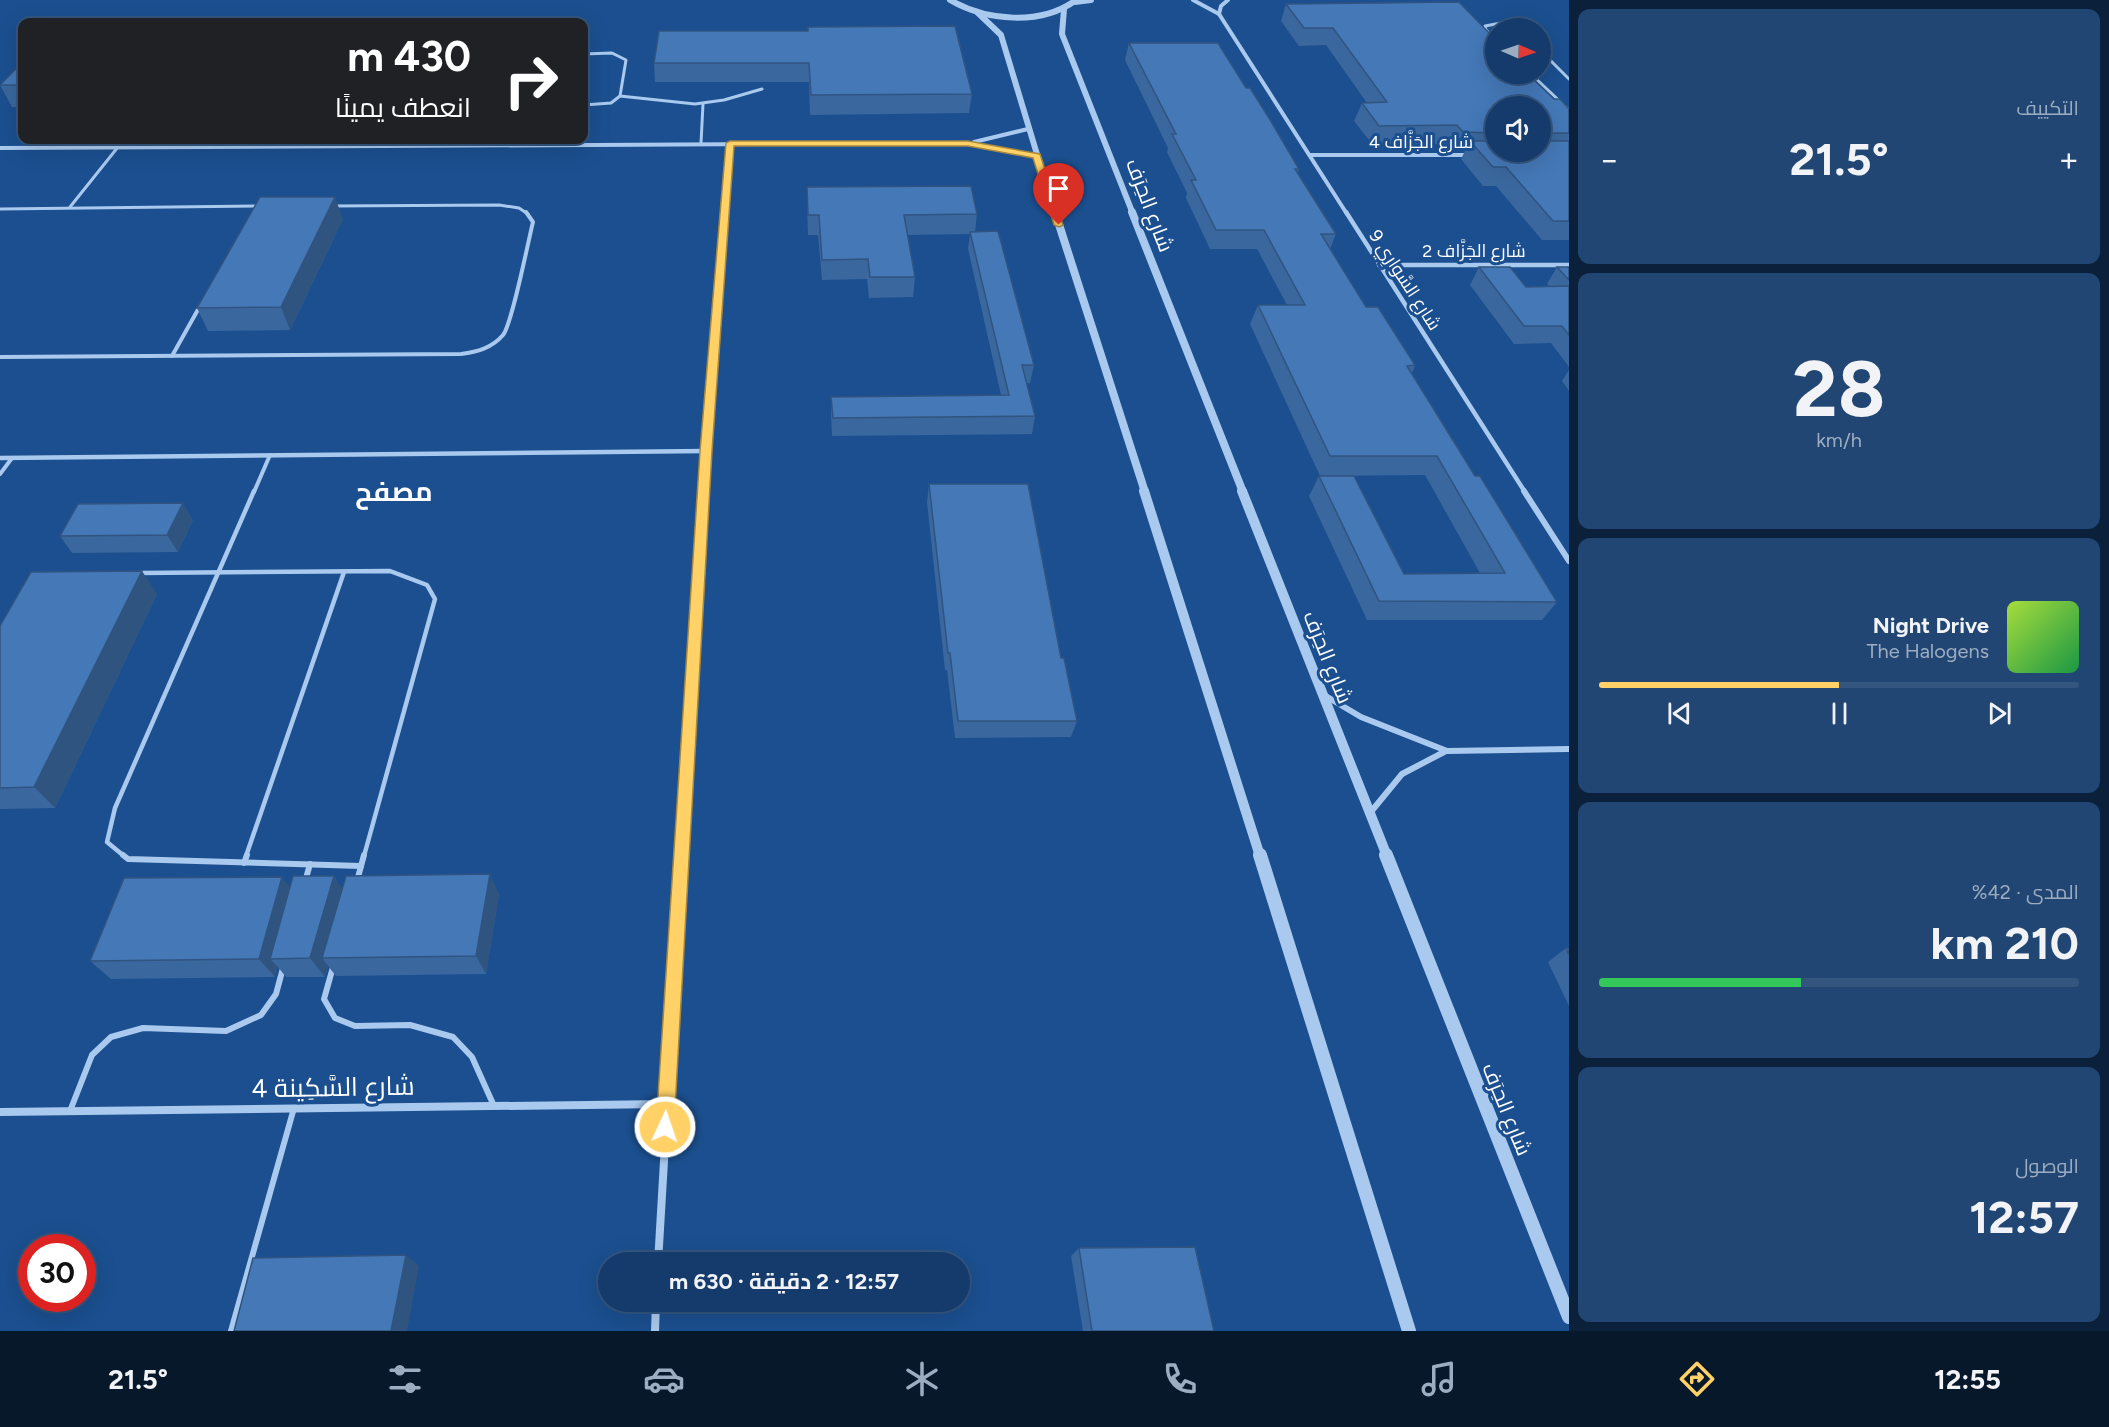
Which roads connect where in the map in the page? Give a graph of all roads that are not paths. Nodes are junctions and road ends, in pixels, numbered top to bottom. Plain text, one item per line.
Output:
1 (1091, 0) edge
2 (1193, 0) edge
3 (1228, 0) edge
4 (943, 1) edge
5 (1076, 1) edge
6 (952, 2) edge
7 (1064, 9) junction
8 (976, 12) junction
9 (1219, 14) junction
10 (588, 54) edge
11 (1551, 61) edge
12 (1569, 79) edge
13 (1542, 84) edge
14 (762, 89) dead end
15 (620, 96) junction
16 (703, 104) junction
17 (588, 105) edge
18 (1569, 110) edge
19 (1028, 129) junction
20 (588, 142) edge
21 (701, 143) junction
22 (730, 143) junction
23 (968, 143) junction
24 (289, 144) edge
25 (471, 144) edge
26 (434, 145) joint
27 (285, 146) junction
28 (118, 147) junction
29 (0, 148) edge
30 (1310, 155) junction
31 (1475, 155) edge
32 (1037, 156) junction
33 (256, 206) junction
34 (268, 206) edge
35 (325, 206) edge
36 (70, 207) junction
37 (0, 209) edge
38 (250, 216) edge
39 (1379, 265) junction
40 (1569, 265) edge
41 (205, 296) edge
42 (172, 356) junction
43 (0, 357) edge
44 (706, 451) junction
45 (270, 455) junction
46 (0, 458) edge
47 (12, 458) junction
48 (0, 474) edge
49 (1569, 561) edge
50 (344, 572) junction
51 (136, 573) edge
52 (218, 573) junction
53 (1321, 693) junction
54 (1569, 749) edge
55 (1447, 751) junction
56 (1370, 814) junction
57 (244, 863) junction
58 (310, 864) junction
59 (362, 866) junction
60 (304, 886) edge
61 (355, 888) edge
62 (337, 955) edge
63 (284, 962) edge
64 (666, 1104) junction
65 (494, 1106) junction
66 (294, 1108) junction
67 (70, 1111) junction
68 (0, 1112) edge
69 (659, 1252) edge
70 (656, 1312) edge
71 (1569, 1317) edge
72 (231, 1331) edge
73 (655, 1331) edge
74 (1409, 1331) edge

1 - 5 street
2 - 9 street, شارع السَّوارِي 9
3 - 9 street
4 - 6 street
5 - 7 street
6 - 8 street
7 - 8 street
7 - 53 street, شارع الحِرَف
8 - 19 street
9 - 30 street, شارع السَّوارِي 9
10 - 15 lane
11 - 12 lane
13 - 18 lane
14 - 16 lane
15 - 16 lane
15 - 17 lane
16 - 21 lane
19 - 23 street
19 - 32 street
20 - 21 street
21 - 22 street
22 - 23 street
22 - 44 street
23 - 32 street
24 - 27 lane
25 - 26 street
26 - 27 street
27 - 28 street
28 - 29 street
28 - 36 lane
30 - 31 street, شارع الجَزَّاف 4
30 - 39 street, شارع السَّوارِي 9
32 - 74 street
33 - 34 lane
33 - 36 lane
33 - 38 lane
35 - 42 lane
36 - 37 lane
39 - 40 street, شارع الجَزَّاف 2
39 - 49 street, شارع السَّوارِي 9
41 - 42 lane
42 - 43 lane
44 - 45 street
44 - 64 street
45 - 47 street
45 - 52 lane
46 - 47 street
47 - 48 lane
50 - 52 lane
50 - 57 lane
50 - 59 lane
51 - 52 lane
52 - 57 lane
53 - 55 street
53 - 56 street, شارع الحِرَف
54 - 55 street
55 - 56 street
56 - 71 street, شارع الحِرَف
57 - 58 lane
58 - 59 lane
58 - 60 lane
59 - 61 lane
62 - 65 lane
63 - 67 lane
64 - 65 street, شارع السَّكِينة 4
64 - 69 street
65 - 66 street, شارع السَّكِينة 4
66 - 67 street, شارع السَّكِينة 4
66 - 72 lane
67 - 68 street, شارع السَّكِينة 4
70 - 73 street

